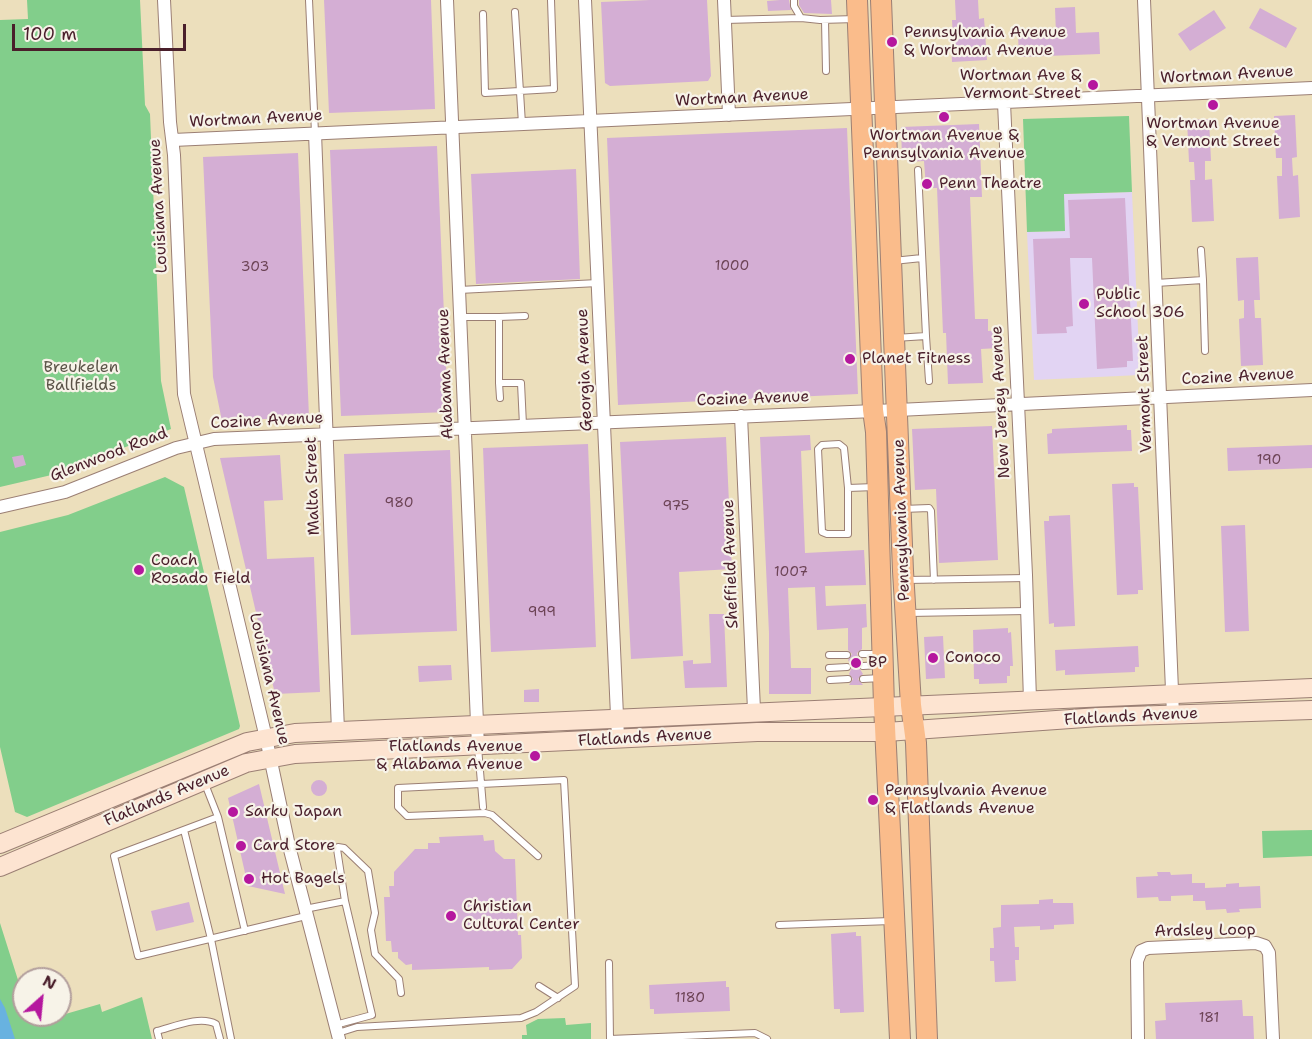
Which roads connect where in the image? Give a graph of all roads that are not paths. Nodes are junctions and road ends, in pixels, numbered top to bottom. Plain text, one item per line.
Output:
1 (164, 0) edge
2 (309, 0) edge
3 (447, 0) edge
4 (551, 0) edge
5 (585, 0) edge
6 (724, 0) edge
7 (794, 0) edge
8 (881, 0) edge
9 (1144, 0) edge
10 (857, 9) edge
11 (515, 12) dead end
12 (483, 14) dead end
13 (801, 18) junction
14 (724, 20) junction
15 (825, 20) junction
16 (826, 71) dead end
17 (1312, 88) edge
18 (520, 92) junction
19 (1148, 95) junction
20 (1004, 103) junction
21 (886, 108) junction
22 (862, 109) junction
23 (729, 115) junction
24 (591, 121) junction
25 (522, 124) junction
26 (452, 127) junction
27 (315, 133) junction
28 (173, 140) junction
29 (918, 170) dead end
30 (1201, 250) dead end
31 (922, 258) junction
32 (892, 261) junction
33 (1203, 280) junction
34 (598, 283) junction
35 (1156, 283) junction
36 (459, 290) junction
37 (499, 316) junction
38 (525, 316) dead end
39 (460, 317) junction
40 (926, 336) junction
41 (895, 338) junction
42 (1205, 351) dead end
43 (928, 381) dead end
44 (499, 383) junction
45 (1312, 390) edge
46 (1162, 397) junction
47 (500, 398) dead end
48 (1017, 403) junction
49 (898, 410) junction
50 (873, 411) junction
51 (741, 416) junction
52 (603, 422) junction
53 (523, 426) junction
54 (464, 428) junction
55 (327, 434) junction
56 (195, 442) junction
57 (878, 487) junction
58 (848, 488) junction
59 (0, 507) edge
60 (901, 509) junction
61 (1026, 578) junction
62 (903, 580) junction
63 (934, 580) junction
64 (1028, 611) junction
65 (905, 613) junction
66 (862, 654) dead end
67 (829, 655) dead end
68 (847, 655) dead end
69 (883, 665) junction
70 (863, 666) dead end
71 (847, 667) dead end
72 (829, 668) dead end
73 (863, 678) dead end
74 (848, 679) dead end
75 (830, 680) dead end
76 (1312, 688) edge
77 (1173, 693) junction
78 (1030, 700) junction
79 (910, 705) junction
80 (884, 706) junction
81 (754, 710) junction
82 (1312, 710) edge
83 (1173, 715) junction
84 (616, 716) junction
85 (477, 725) junction
86 (915, 730) junction
87 (338, 731) junction
88 (886, 732) junction
89 (266, 738) junction
90 (618, 738) junction
91 (478, 747) junction
92 (270, 758) junction
93 (204, 780) junction
94 (481, 783) junction
95 (483, 807) dead end
96 (218, 817) junction
97 (184, 830) junction
98 (0, 843) edge
99 (538, 856) dead end
100 (3, 866) edge
101 (345, 901) junction
102 (305, 913) junction
103 (894, 921) junction
104 (779, 925) dead end
105 (245, 930) junction
106 (211, 939) junction
107 (609, 963) dead end
108 (539, 986) dead end
109 (401, 993) dead end
110 (558, 998) junction
111 (337, 1033) edge
112 (159, 1039) edge
113 (220, 1039) edge
114 (231, 1039) edge
115 (767, 1039) edge
116 (900, 1039) edge
117 (927, 1039) edge
118 (1138, 1039) edge
119 (1273, 1039) edge

1 - 28 street, Louisiana Avenue
2 - 27 lane
3 - 26 street, Alabama Avenue
4 - 18 lane
5 - 24 street, Georgia Avenue
6 - 14 street
7 - 13 lane
8 - 21 main road, Pennsylvania Avenue
9 - 19 street, Vermont Street
10 - 15 lane
10 - 22 main road, Pennsylvania Avenue
11 - 18 lane
12 - 18 lane
13 - 14 lane
13 - 15 lane
14 - 23 street
15 - 16 lane
17 - 19 street, Wortman Avenue
18 - 25 lane
19 - 20 street, Wortman Avenue
19 - 35 street, Vermont Street
20 - 21 street, Wortman Avenue
20 - 48 street, New Jersey Avenue
21 - 22 street, Wortman Avenue
21 - 32 main road, Pennsylvania Avenue
22 - 23 street, Wortman Avenue
22 - 50 main road, Pennsylvania Avenue
23 - 24 street, Wortman Avenue
24 - 25 street, Wortman Avenue
24 - 34 street, Georgia Avenue
25 - 26 street, Wortman Avenue
26 - 27 street, Wortman Avenue
26 - 36 street, Alabama Avenue
27 - 28 street, Wortman Avenue
27 - 55 street, Malta Street
28 - 56 street, Louisiana Avenue
29 - 31 lane
30 - 33 lane
31 - 32 lane
31 - 40 lane
32 - 41 main road, Pennsylvania Avenue
33 - 35 lane
33 - 42 lane
34 - 36 lane
34 - 52 street, Georgia Avenue
35 - 46 street, Vermont Street
36 - 39 street, Alabama Avenue
37 - 38 lane
37 - 39 lane
37 - 44 lane
39 - 54 street, Alabama Avenue
40 - 41 lane
40 - 43 lane
41 - 49 main road, Pennsylvania Avenue
44 - 47 lane
44 - 53 lane
45 - 46 street, Cozine Avenue
46 - 48 street, Cozine Avenue
46 - 77 street, Vermont Street
48 - 49 street, Cozine Avenue
48 - 61 street, New Jersey Avenue
49 - 50 street, Cozine Avenue
49 - 60 main road, Pennsylvania Avenue
50 - 51 street, Cozine Avenue
50 - 57 main road, Pennsylvania Avenue
51 - 52 street, Cozine Avenue
51 - 81 street, Sheffield Avenue
52 - 53 street, Cozine Avenue
52 - 84 street, Georgia Avenue
53 - 54 street, Cozine Avenue
54 - 55 street, Cozine Avenue
54 - 85 street, Alabama Avenue
55 - 56 street, Cozine Avenue
55 - 87 street, Malta Street
56 - 59 street, Glenwood Road
56 - 89 street, Louisiana Avenue
57 - 58 lane
57 - 69 main road, Pennsylvania Avenue
58 - 58 lane
60 - 62 main road, Pennsylvania Avenue
60 - 63 lane
61 - 63 lane
61 - 64 street, New Jersey Avenue
62 - 63 lane
62 - 65 main road, Pennsylvania Avenue
64 - 65 lane
64 - 78 street, New Jersey Avenue
65 - 79 main road, Pennsylvania Avenue
66 - 69 lane
67 - 68 lane
69 - 70 lane
69 - 73 lane
69 - 80 main road, Pennsylvania Avenue
71 - 72 lane
74 - 75 lane
76 - 77 main road, Flatlands Avenue
77 - 78 main road, Flatlands Avenue
77 - 83 street, Vermont Street
78 - 79 main road, Flatlands Avenue
79 - 80 main road, Flatlands Avenue
79 - 86 main road, Pennsylvania Avenue
80 - 81 main road, Flatlands Avenue
80 - 88 main road, Pennsylvania Avenue
81 - 84 main road, Flatlands Avenue
82 - 83 main road, Flatlands Avenue
83 - 86 main road, Flatlands Avenue
84 - 85 main road, Flatlands Avenue
84 - 90 street, Georgia Avenue
85 - 87 main road, Flatlands Avenue
85 - 91 street, Alabama Avenue
86 - 88 main road, Flatlands Avenue
86 - 117 main road, Pennsylvania Avenue
87 - 89 main road, Flatlands Avenue
88 - 90 main road, Flatlands Avenue
88 - 103 main road, Pennsylvania Avenue
89 - 92 street, Louisiana Avenue
89 - 98 main road, Flatlands Avenue
90 - 91 main road, Flatlands Avenue
91 - 92 main road, Flatlands Avenue
91 - 94 lane
92 - 93 main road, Flatlands Avenue
92 - 102 street, Louisiana Avenue
93 - 96 lane
93 - 100 main road, Flatlands Avenue
94 - 95 lane
94 - 99 lane
94 - 110 lane
96 - 97 lane
96 - 105 lane
97 - 106 lane
97 - 106 lane
98 - 100 street
101 - 102 lane
101 - 109 lane
101 - 111 lane
102 - 105 lane
102 - 111 street, Louisiana Avenue
103 - 104 lane
103 - 116 main road, Pennsylvania Avenue
105 - 106 lane
106 - 114 lane
107 - 115 lane
108 - 110 lane
110 - 111 lane
112 - 113 lane
118 - 119 street, Ardsley Loop

